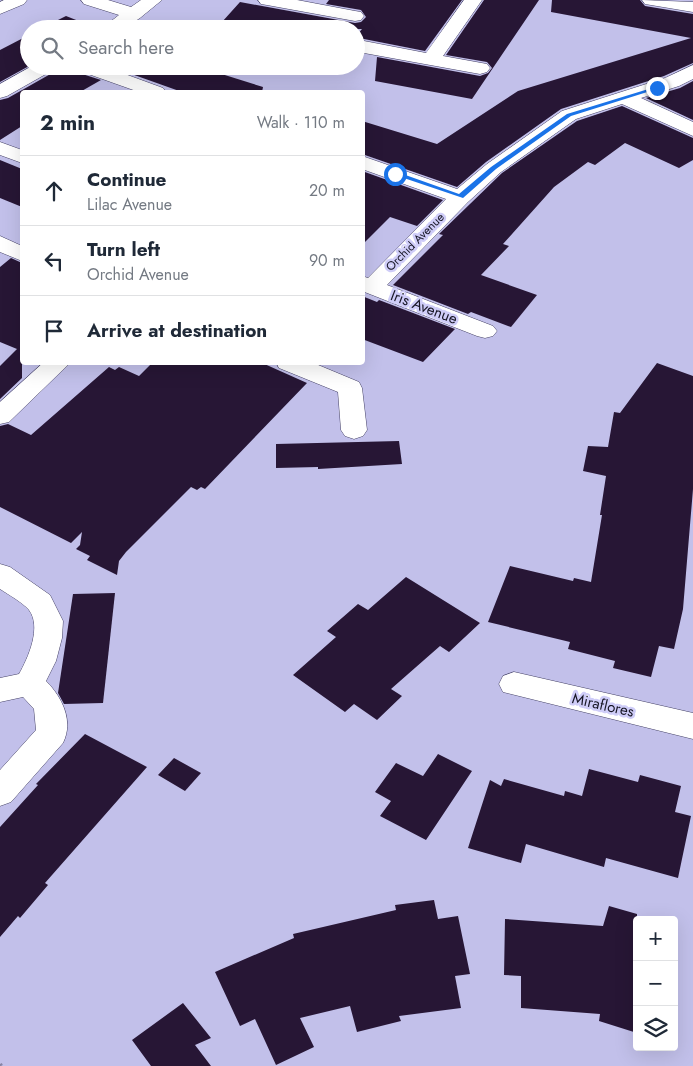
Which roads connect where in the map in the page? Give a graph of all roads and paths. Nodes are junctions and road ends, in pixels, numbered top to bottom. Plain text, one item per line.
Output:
1 (18, 0) edge
2 (90, 0) edge
3 (153, 0) edge
4 (267, 0) edge
5 (473, 0) edge
6 (651, 0) edge
7 (310, 4) edge
8 (693, 7) edge
9 (0, 9) edge
10 (134, 14) junction
11 (355, 16) dead end
12 (124, 20) edge
13 (365, 47) edge
14 (431, 59) junction
15 (480, 68) dead end
16 (693, 71) edge
17 (30, 75) edge
18 (109, 75) edge
19 (150, 90) edge
20 (0, 92) edge
21 (625, 98) junction
22 (693, 130) edge
23 (0, 148) edge
24 (20, 155) edge
25 (365, 163) edge
26 (460, 197) junction
27 (0, 244) edge
28 (20, 253) edge
29 (367, 285) edge
30 (485, 331) dead end
31 (56, 365) edge
32 (295, 365) edge
33 (0, 416) edge
34 (354, 430) dead end
35 (0, 574) edge
36 (514, 684) dead end
37 (15, 687) edge
38 (693, 726) edge
39 (0, 792) edge

1 - 9 street
2 - 10 street
3 - 10 street
4 - 7 street
5 - 14 street
6 - 8 street
7 - 11 street
10 - 12 street
13 - 14 street
14 - 15 street
16 - 21 street, Orchid Avenue
17 - 20 street
18 - 19 street
21 - 22 street
21 - 26 street, Orchid Avenue
23 - 24 street
25 - 26 street
26 - 29 street, Orchid Avenue
27 - 28 street
29 - 30 street, Iris Avenue
31 - 33 street
32 - 34 street
35 - 37 street
36 - 38 street, Miraflores
37 - 39 street

